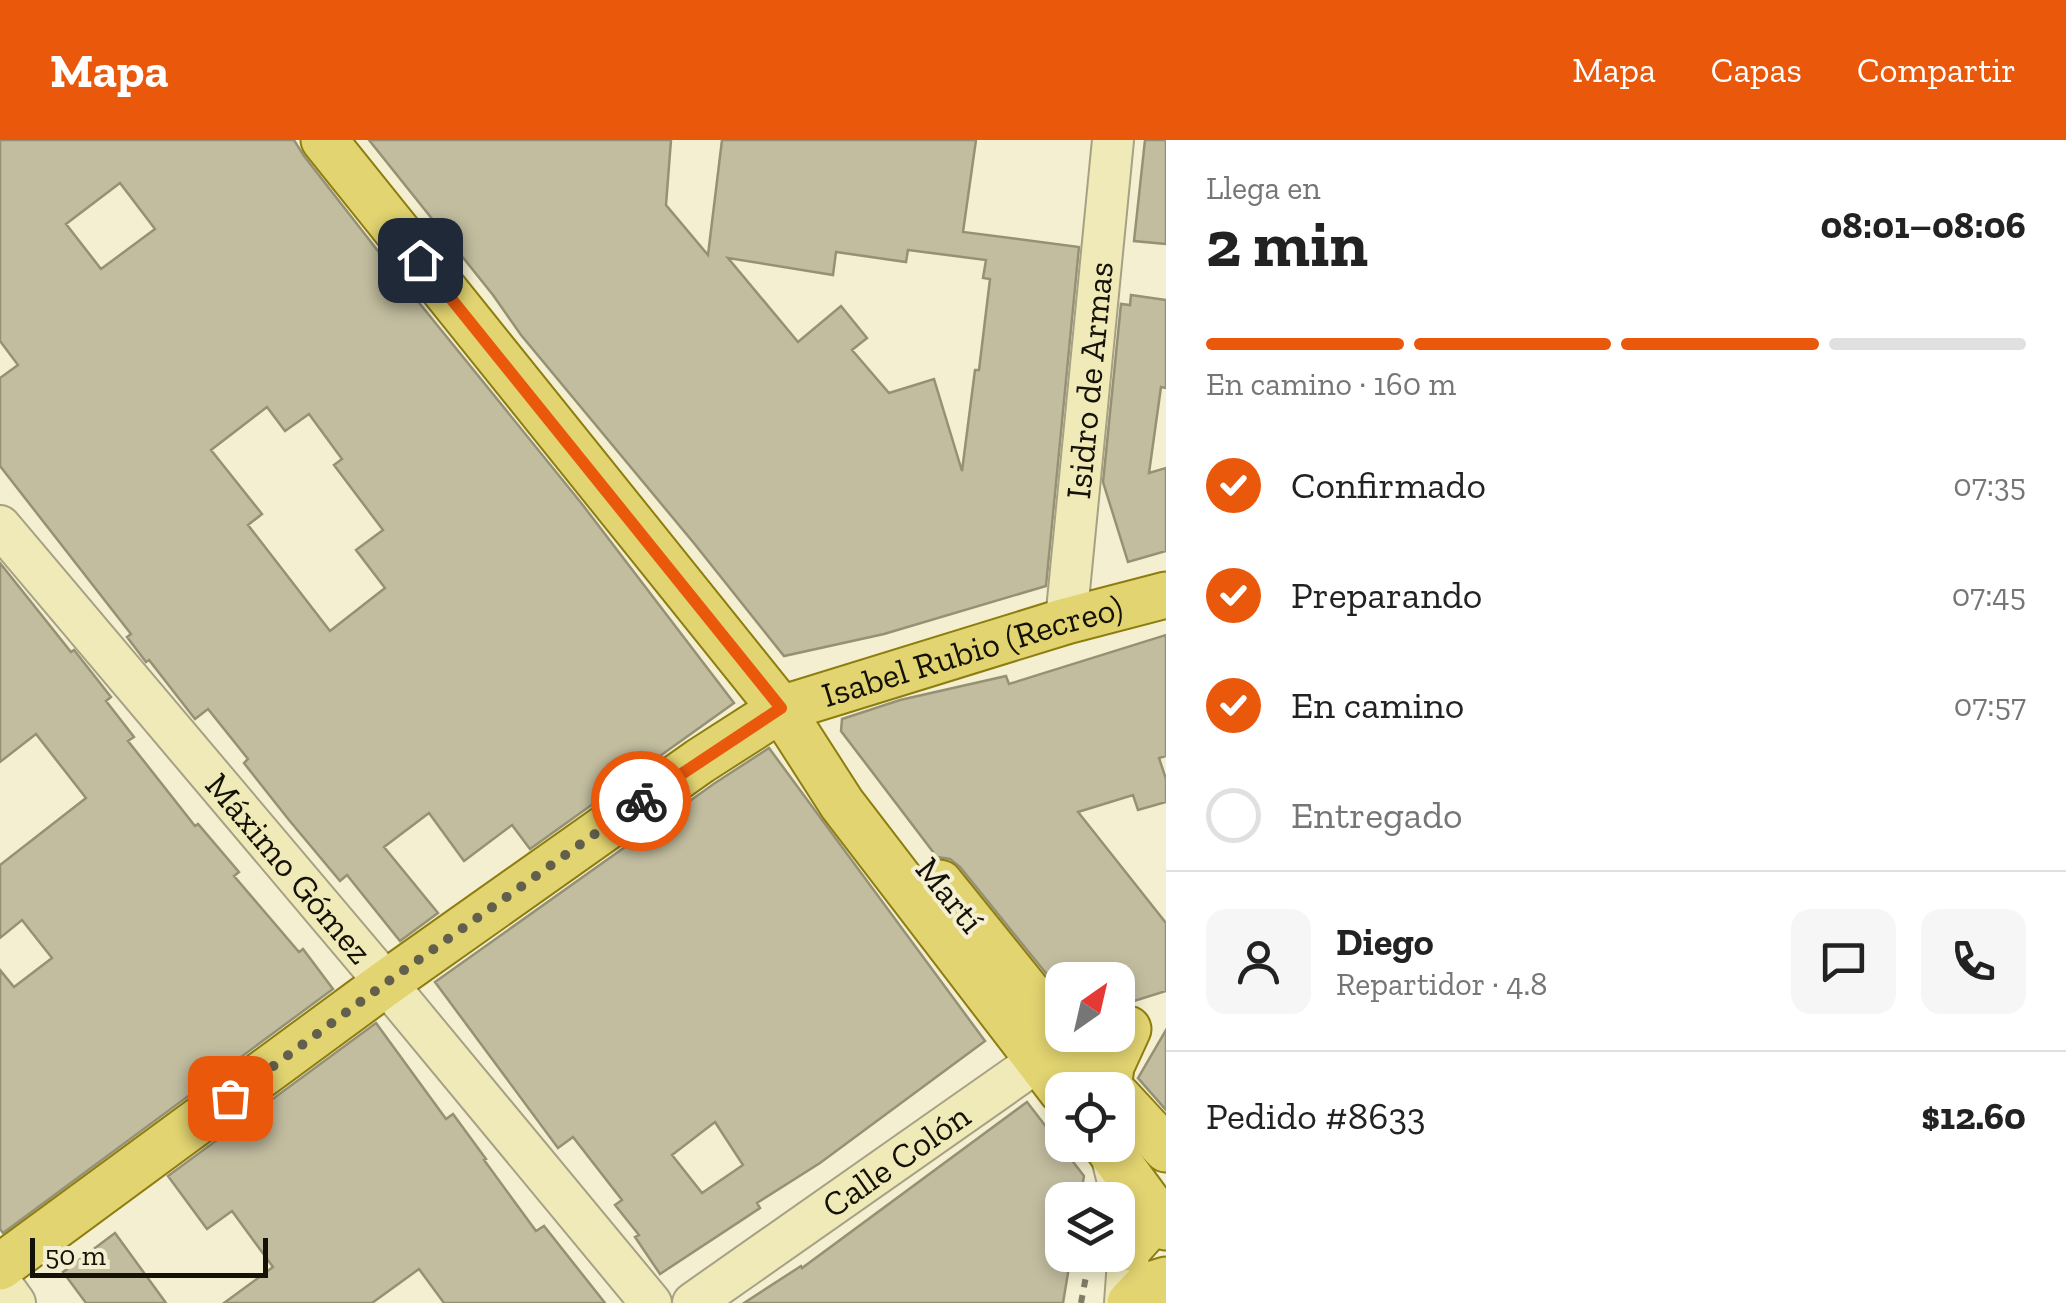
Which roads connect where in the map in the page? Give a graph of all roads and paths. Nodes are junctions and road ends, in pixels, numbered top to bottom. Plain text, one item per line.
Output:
1 (324, 140) edge
2 (1113, 140) edge
3 (0, 526) edge
4 (1166, 595) edge
5 (1066, 621) junction
6 (781, 708) junction
7 (386, 983) junction
8 (1045, 994) edge
9 (1079, 1052) edge
10 (1135, 1116) edge
11 (1166, 1149) edge
12 (1115, 1162) edge
13 (1142, 1234) edge
14 (0, 1267) edge
15 (1166, 1280) edge
16 (0, 1282) edge
17 (16, 1303) edge
18 (652, 1303) edge
19 (693, 1303) edge
20 (1081, 1303) edge
21 (1128, 1303) edge

1 - 6 main road, Martí
2 - 5 main road, Isidro de Armas
3 - 7 main road, Máximo Gómez
4 - 5 main road, Isabel Rubio (Recreo)
5 - 6 main road, Isabel Rubio (Recreo)
6 - 7 main road, Isabel Rubio (Recreo)
6 - 8 main road, Martí
7 - 14 main road, Isabel Rubio (Recreo)
7 - 18 main road, Máximo Gómez
9 - 19 main road, Calle Colón
10 - 11 main road, Martí
12 - 13 main road
13 - 20 path
13 - 21 main road
15 - 21 main road
16 - 17 main road

